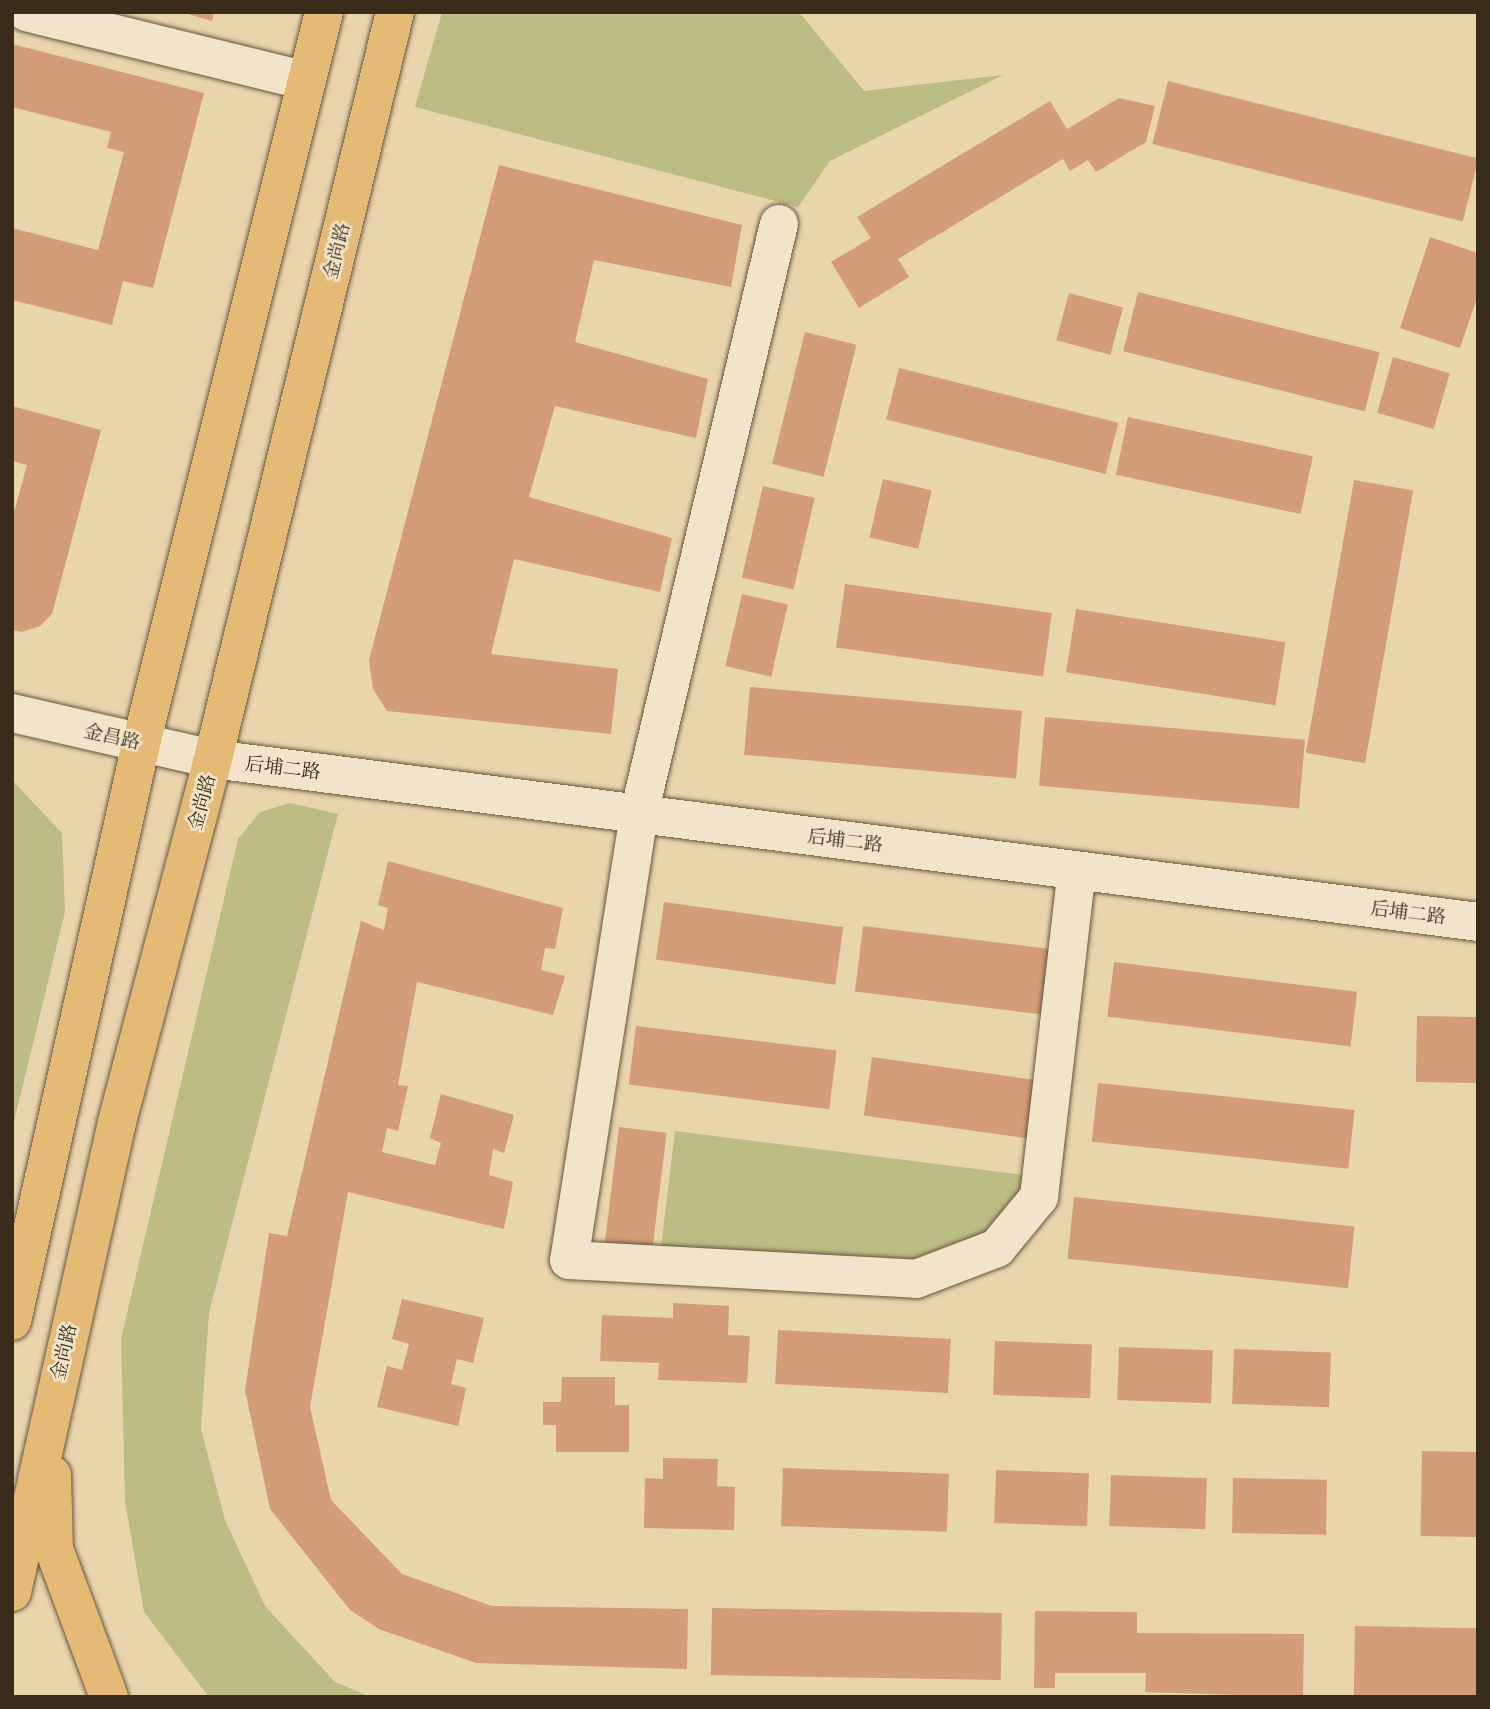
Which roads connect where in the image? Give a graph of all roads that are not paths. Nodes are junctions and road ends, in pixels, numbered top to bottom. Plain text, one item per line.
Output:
1 (26, 12) edge
2 (324, 12) edge
3 (395, 12) edge
4 (307, 81) junction
5 (779, 224) dead end
6 (12, 713) edge
7 (141, 744) junction
8 (213, 760) junction
9 (639, 814) junction
10 (1077, 871) junction
11 (1478, 922) edge
12 (12, 1321) edge
13 (51, 1407) junction
14 (12, 1592) edge
15 (109, 1697) edge

1 - 4 street
2 - 4 main road
3 - 8 main road, 金尚路
4 - 7 main road
5 - 9 street
6 - 7 street, 金昌路
7 - 8 street, 金昌路
7 - 12 main road
8 - 9 street, 后埔二路
8 - 13 main road, 金尚路
9 - 10 street, 后埔二路
9 - 10 street
10 - 11 street, 后埔二路
13 - 14 main road, 金尚路
13 - 15 main road

